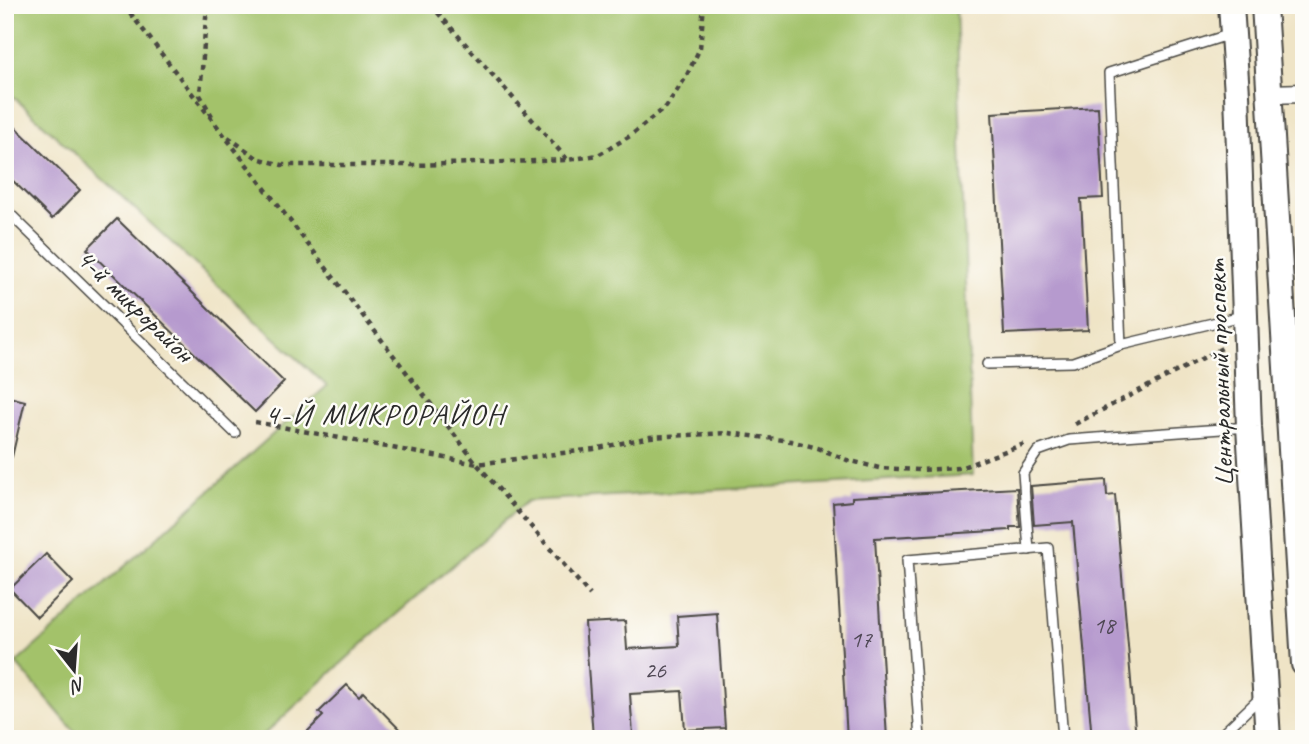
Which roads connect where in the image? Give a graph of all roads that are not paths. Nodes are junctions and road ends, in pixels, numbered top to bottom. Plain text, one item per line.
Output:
1 (1231, 5) edge
2 (1264, 5) edge
3 (1233, 33) junction
4 (1304, 93) edge
5 (1237, 94) junction
6 (1269, 94) junction
7 (5, 209) edge
8 (1245, 315) junction
9 (1121, 345) junction
10 (987, 363) dead end
11 (1249, 427) junction
12 (234, 433) dead end
13 (1029, 550) junction
14 (1304, 664) edge
15 (1265, 693) junction
16 (920, 739) edge
17 (1063, 739) edge
18 (1217, 739) edge
19 (1268, 739) edge

1 - 3 main road, Центральный проспект
2 - 6 main road
3 - 5 main road, Центральный проспект
3 - 9 lane
4 - 6 street
5 - 6 main road
5 - 8 main road, Центральный проспект
6 - 14 main road
7 - 12 lane, 4-й микрорайон
8 - 9 lane
8 - 11 main road, Центральный проспект
9 - 10 lane
11 - 13 lane
11 - 15 main road, Центральный проспект
13 - 16 lane
13 - 17 lane
15 - 18 lane
15 - 19 main road, Центральный проспект

